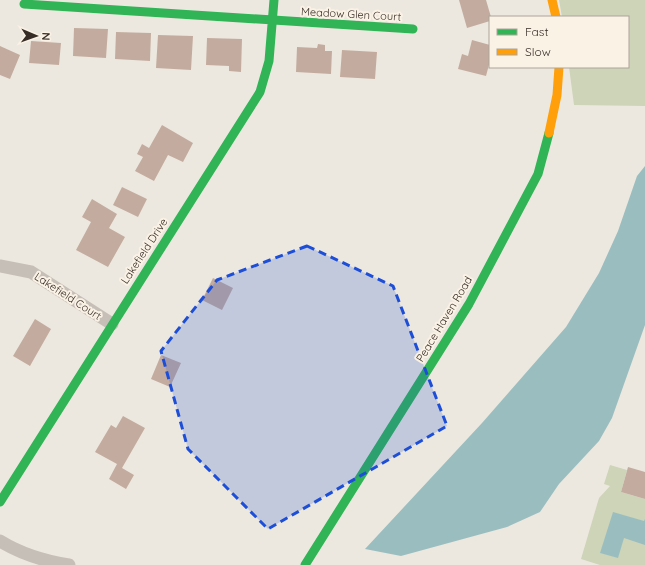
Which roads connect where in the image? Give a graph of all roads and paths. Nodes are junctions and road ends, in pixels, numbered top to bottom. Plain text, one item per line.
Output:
1 (274, 0) edge
2 (552, 0) edge
3 (24, 4) dead end
4 (556, 16) edge
5 (272, 21) junction
6 (413, 30) dead end
7 (559, 68) edge
8 (0, 266) edge
9 (112, 324) junction
10 (0, 502) edge
11 (0, 541) edge
12 (68, 565) edge
13 (305, 565) edge

1 - 5 street, Lakefield Drive
2 - 4 street
3 - 5 street, Meadow Glen Court
5 - 6 street, Meadow Glen Court
5 - 9 street, Lakefield Drive
7 - 13 street, Peace Haven Road
8 - 9 street, Lakefield Court
9 - 10 street, Lakefield Drive
11 - 12 street

